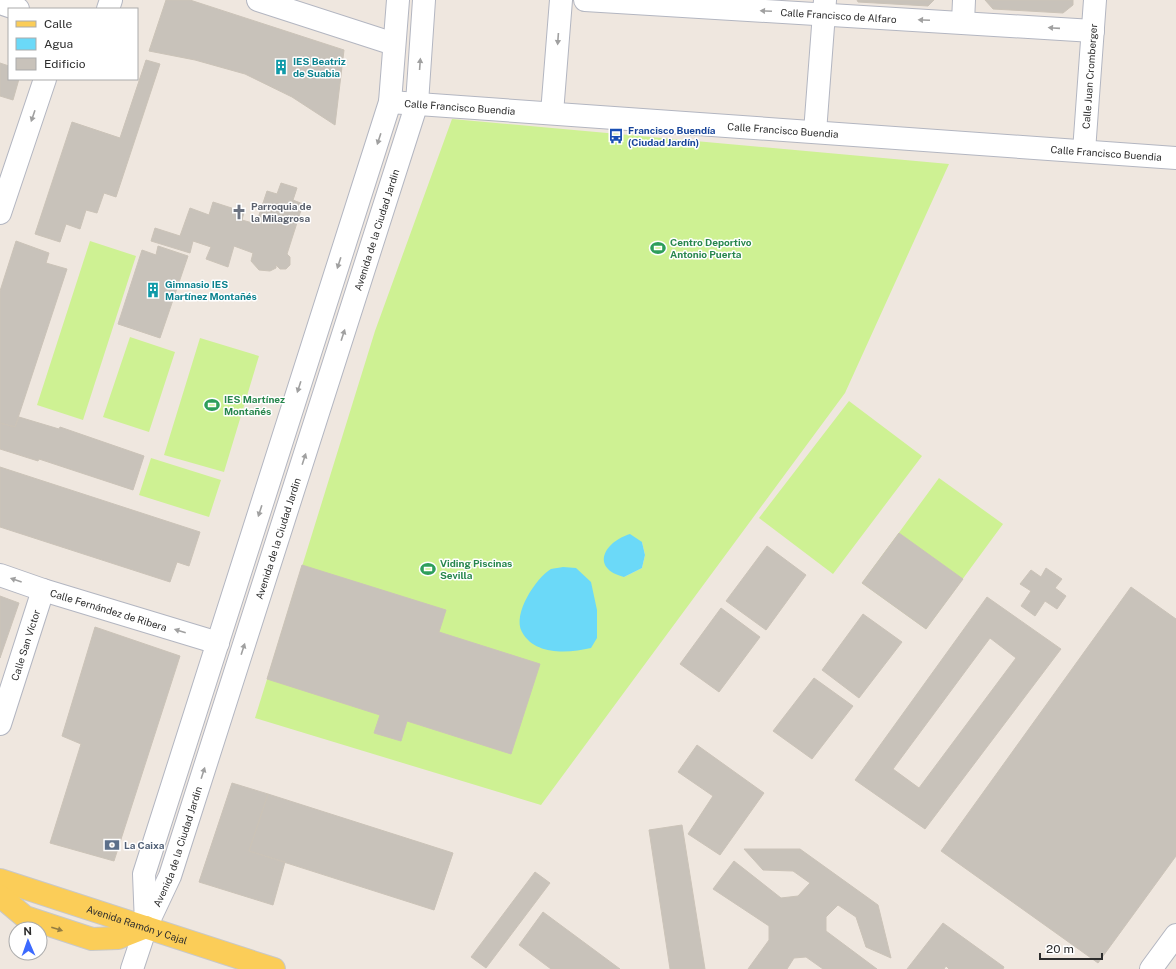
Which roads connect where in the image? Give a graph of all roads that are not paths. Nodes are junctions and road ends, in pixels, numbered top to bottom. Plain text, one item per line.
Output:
1 (258, 0) edge
2 (398, 0) edge
3 (424, 0) edge
4 (561, 0) edge
5 (585, 0) edge
6 (964, 0) edge
7 (1095, 0) edge
8 (0, 3) edge
9 (687, 3) edge
10 (824, 7) edge
11 (15, 8) edge
12 (962, 22) junction
13 (1093, 31) junction
14 (394, 44) junction
15 (45, 80) edge
16 (390, 102) junction
17 (417, 103) junction
18 (552, 113) junction
19 (815, 132) junction
20 (1084, 152) junction
21 (1176, 158) edge
22 (0, 213) edge
23 (0, 575) edge
24 (43, 590) junction
25 (218, 643) junction
26 (0, 724) edge
27 (0, 880) edge
28 (0, 896) edge
29 (146, 927) junction
30 (1176, 935) edge
31 (132, 969) edge
32 (274, 969) edge
33 (1151, 969) edge

1 - 14 street
2 - 14 street, Avenida de la Ciudad Jardin
17 -> 3 street, Avenida de la Ciudad Jardin
4 -> 18 street
5 - 9 street, Calle Francisco de Alfaro
6 - 12 street
7 - 13 street, Calle Juan Cromberger
8 - 11 street
10 -> 9 street, Calle Francisco de Alfaro
12 -> 10 street, Calle Francisco de Alfaro
10 - 19 street
13 -> 12 street, Calle Francisco de Alfaro
13 - 20 street, Calle Juan Cromberger
14 - 16 street, Avenida de la Ciudad Jardin
15 -> 22 street
16 - 17 street, Calle Francisco Buendia
16 -> 25 street, Avenida de la Ciudad Jardin
17 - 18 street, Calle Francisco Buendia
29 -> 17 street, Avenida de la Ciudad Jardin
18 - 19 street, Calle Francisco Buendia
19 - 20 street, Calle Francisco Buendia
20 - 21 street, Calle Francisco Buendia
24 -> 23 street, Calle Fernández de Ribera
25 -> 24 street, Calle Fernández de Ribera
24 - 26 street, Calle San Víctor
25 - 29 street, Avenida de la Ciudad Jardin
27 - 29 main road, Avenida Ramón y Cajal
28 -> 29 main road
29 - 31 street
29 - 32 main road, Avenida Ramón y Cajal
30 - 33 street

